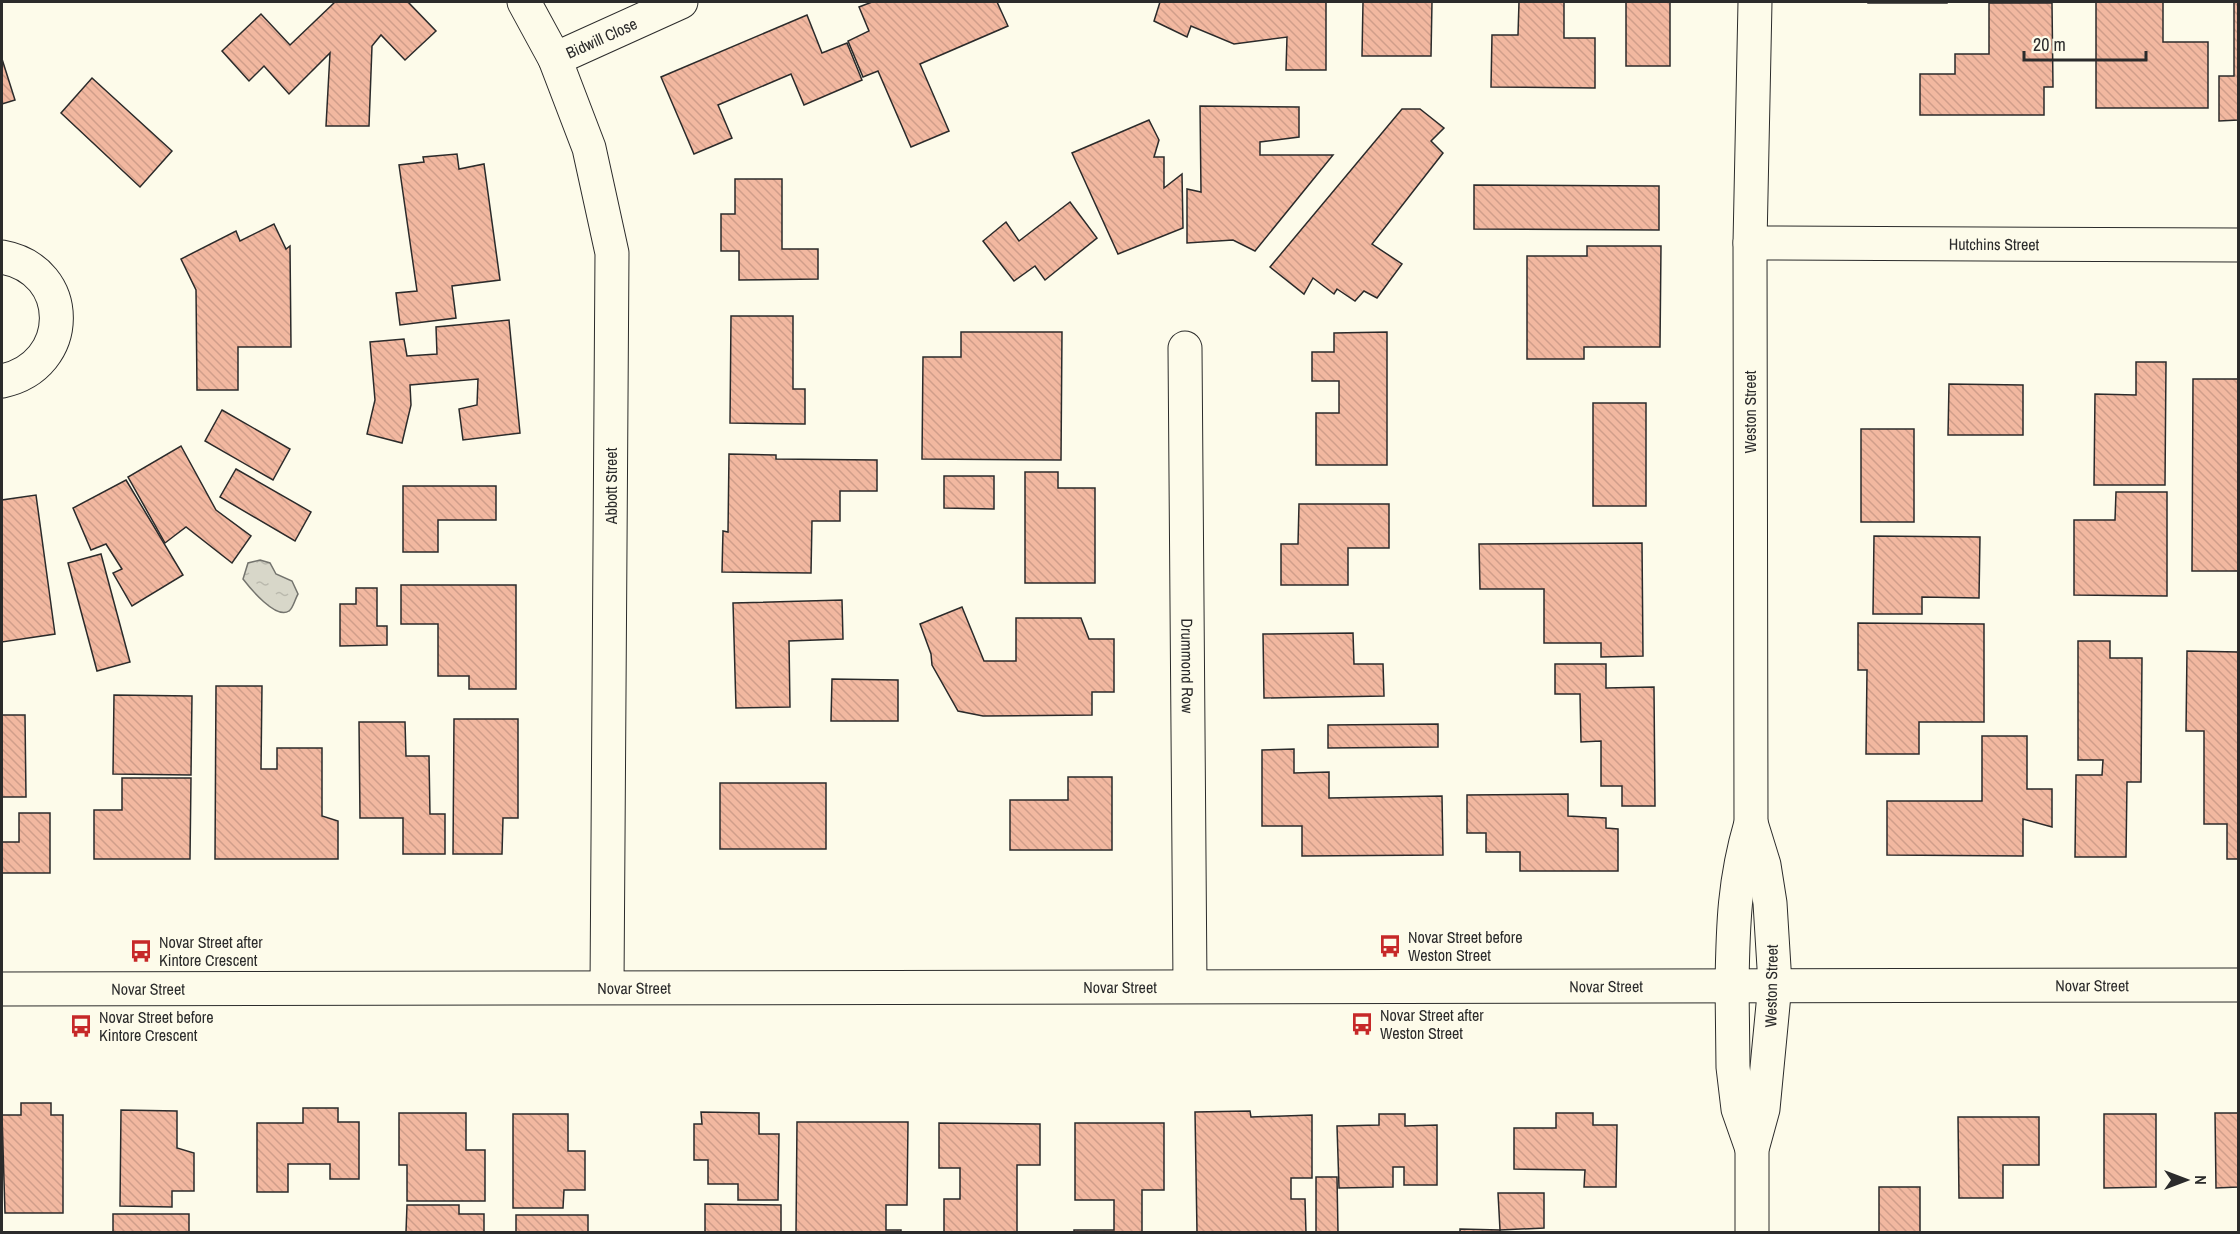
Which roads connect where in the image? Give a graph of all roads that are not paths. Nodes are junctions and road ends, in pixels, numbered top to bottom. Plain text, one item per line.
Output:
1 (524, 2) edge
2 (681, 2) edge
3 (1755, 2) edge
4 (555, 59) junction
5 (1750, 243) junction
6 (2238, 245) edge
7 (2, 257) edge
8 (1185, 348) dead end
9 (2, 381) edge
10 (1751, 823) junction
11 (1732, 984) junction
12 (1775, 984) junction
13 (1190, 985) junction
14 (2238, 985) edge
15 (608, 987) junction
16 (2, 989) edge
17 (1752, 1149) junction
18 (1752, 1233) edge

1 - 4 street, Abbott Street
2 - 4 street, Bidwill Close
3 - 5 street, Weston Street
4 - 15 street, Abbott Street
5 - 6 street, Hutchins Street
5 - 10 street, Weston Street
7 - 9 street
8 - 13 street, Drummond Row
10 - 11 street, Weston Street
10 - 12 street, Weston Street
11 - 12 street, Novar Street
11 - 13 street, Novar Street
11 - 17 street, Weston Street
12 - 14 street, Novar Street
12 - 17 street, Weston Street
13 - 15 street, Novar Street
15 - 16 street, Novar Street
17 - 18 street, Weston Street

